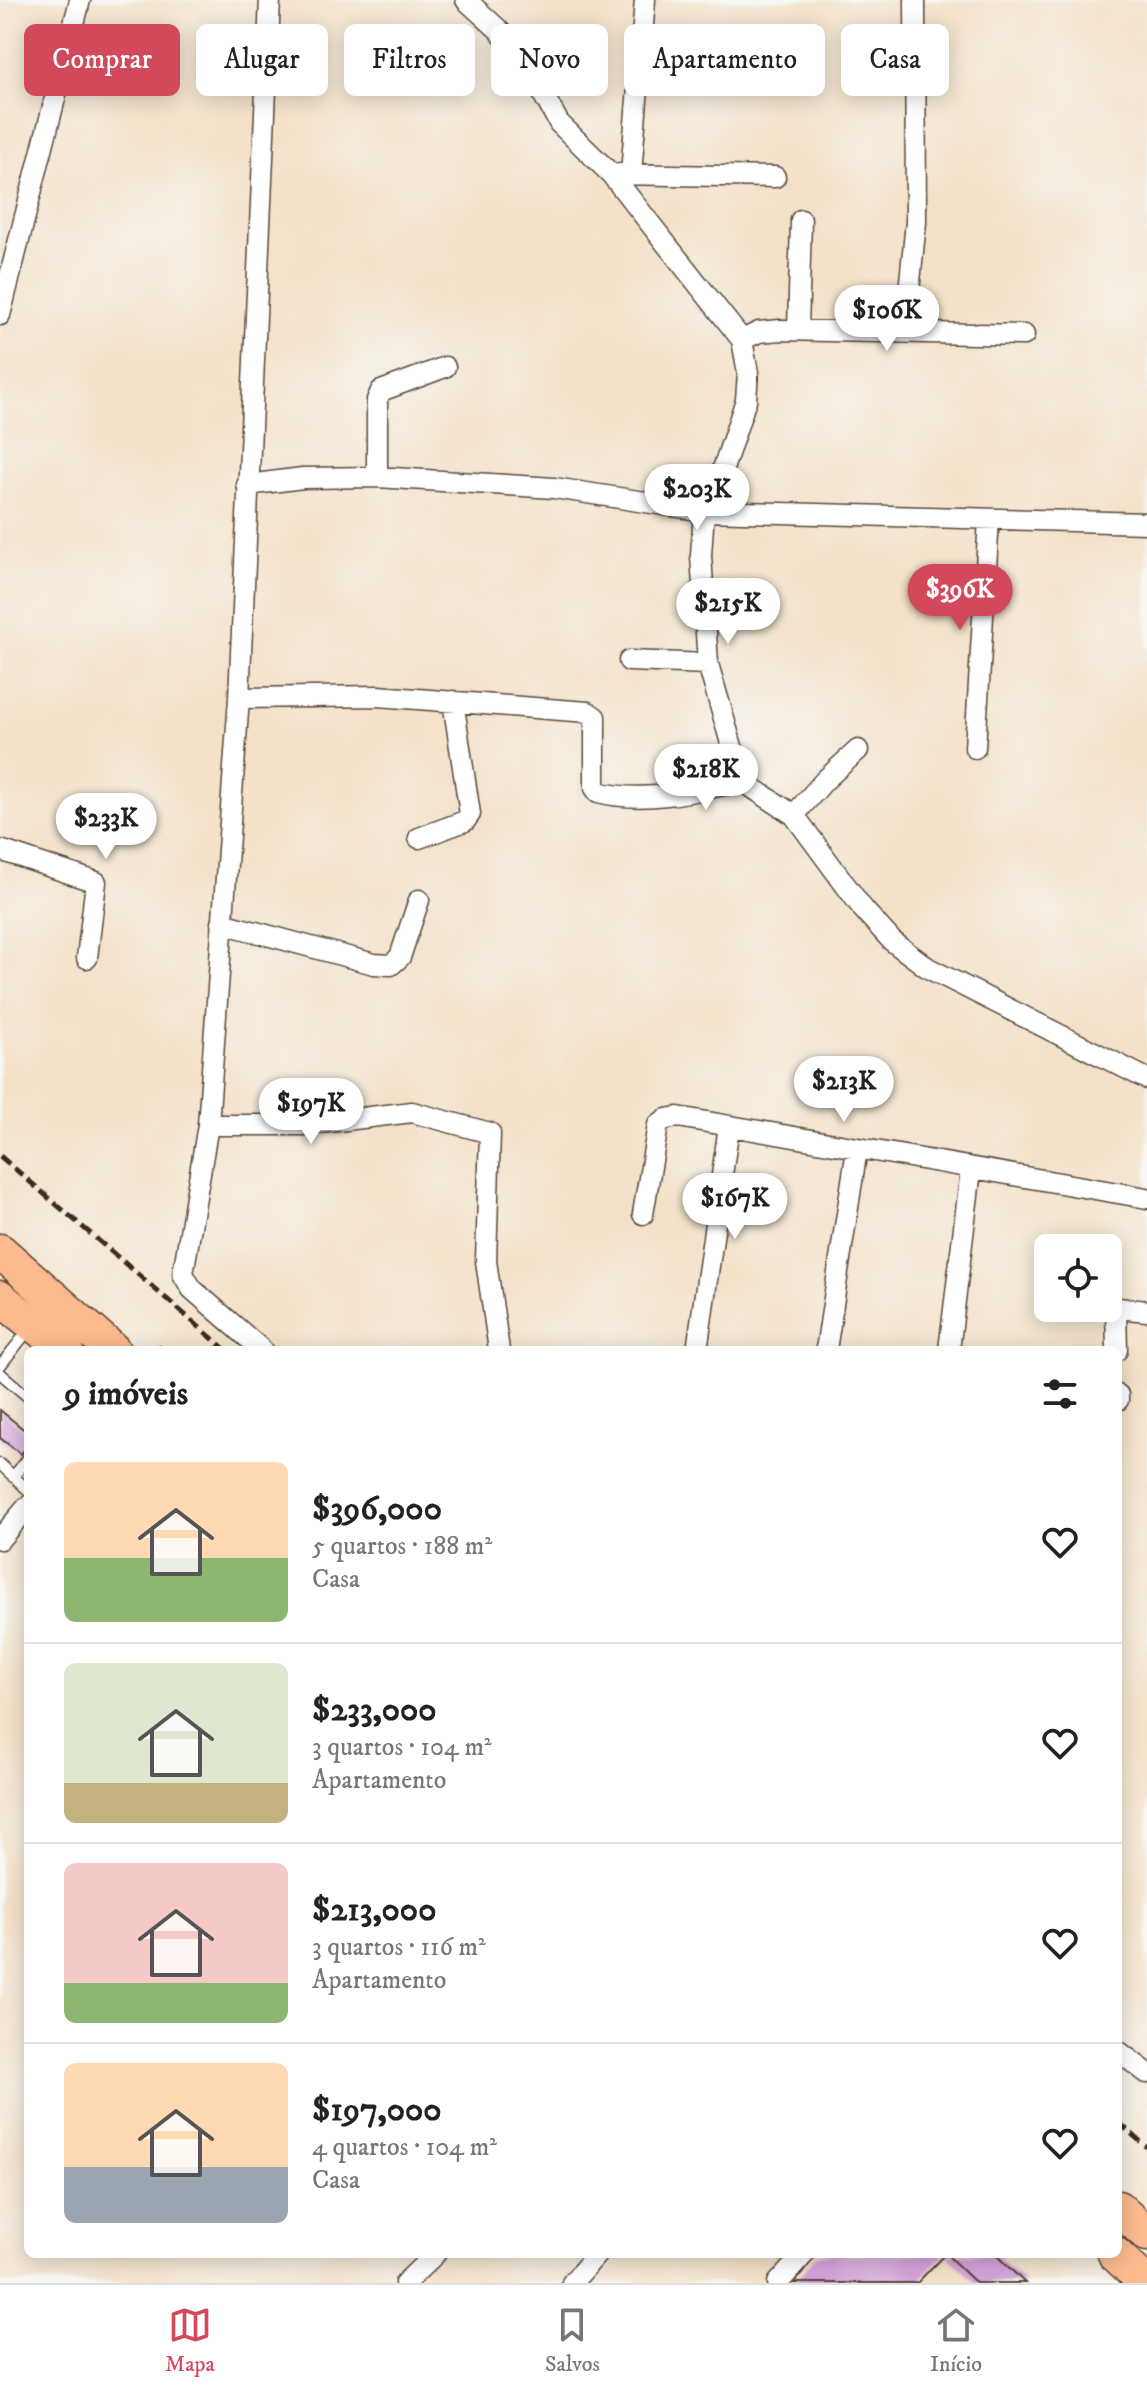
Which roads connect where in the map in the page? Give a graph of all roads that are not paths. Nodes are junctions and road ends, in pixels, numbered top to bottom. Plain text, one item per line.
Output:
1 (80, 0) edge
2 (270, 0) edge
3 (466, 0) edge
4 (645, 0) edge
5 (915, 0) edge
6 (621, 174) junction
7 (775, 177) dead end
8 (801, 220) dead end
9 (0, 315) edge
10 (798, 330) junction
11 (905, 331) junction
12 (1024, 335) dead end
13 (742, 340) junction
14 (445, 367) dead end
15 (377, 477) junction
16 (247, 485) junction
17 (704, 511) junction
18 (989, 519) junction
19 (1147, 523) edge
20 (629, 661) dead end
21 (708, 664) junction
22 (239, 698) junction
23 (453, 701) junction
24 (975, 748) dead end
25 (858, 750) dead end
26 (742, 781) junction
27 (794, 815) junction
28 (419, 838) dead end
29 (0, 850) edge
30 (419, 900) dead end
31 (222, 923) junction
32 (87, 958) dead end
33 (1147, 1079) edge
34 (208, 1125) junction
35 (729, 1126) junction
36 (857, 1149) junction
37 (971, 1170) junction
38 (1147, 1198) edge
39 (643, 1214) dead end
40 (0, 1251) edge
41 (0, 1298) edge
42 (1122, 1309) edge
43 (1147, 1311) edge
44 (1114, 1322) edge
45 (34, 1324) junction
46 (61, 1346) edge
47 (108, 1346) edge
48 (257, 1346) edge
49 (498, 1346) edge
50 (698, 1346) edge
51 (827, 1346) edge
52 (949, 1346) edge
53 (1117, 1346) edge
54 (0, 1366) edge
55 (0, 1373) edge
56 (24, 1394) edge
57 (24, 1463) edge
58 (0, 1464) edge
59 (13, 1477) junction
60 (24, 1487) edge
61 (24, 1511) edge
62 (0, 1539) edge
63 (1122, 2054) edge
64 (1147, 2073) edge
65 (1122, 2212) edge
66 (1147, 2234) edge
67 (431, 2258) edge
68 (594, 2258) edge
69 (800, 2258) edge
70 (1119, 2258) edge
71 (405, 2283) edge
72 (572, 2283) edge
73 (778, 2283) edge
74 (1146, 2283) edge

1 - 9 street
2 - 16 street
3 - 6 street
4 - 6 street
5 - 11 street
6 - 7 street
6 - 13 street
8 - 10 street
10 - 11 street
10 - 13 street
11 - 12 street
13 - 17 street
14 - 15 street
15 - 16 street
15 - 17 street
16 - 22 street
17 - 18 street
17 - 21 street
18 - 19 street
18 - 24 street
20 - 21 street
21 - 26 street
22 - 23 street
22 - 31 street
23 - 26 street
23 - 28 street
25 - 27 street
26 - 27 street
27 - 33 street
29 - 32 street
30 - 31 street
31 - 34 street
34 - 48 street
34 - 49 street
35 - 36 street
35 - 39 street
35 - 50 street
36 - 37 street
36 - 51 street
37 - 38 street
37 - 52 street
40 - 47 highway
41 - 45 highway
42 - 43 street
44 - 53 street
45 - 46 highway
45 - 54 lane
55 - 56 lane
57 - 59 lane
58 - 59 lane
59 - 60 lane
61 - 62 street
63 - 64 street
65 - 66 highway
67 - 71 street
68 - 72 street
69 - 73 street
70 - 74 highway

